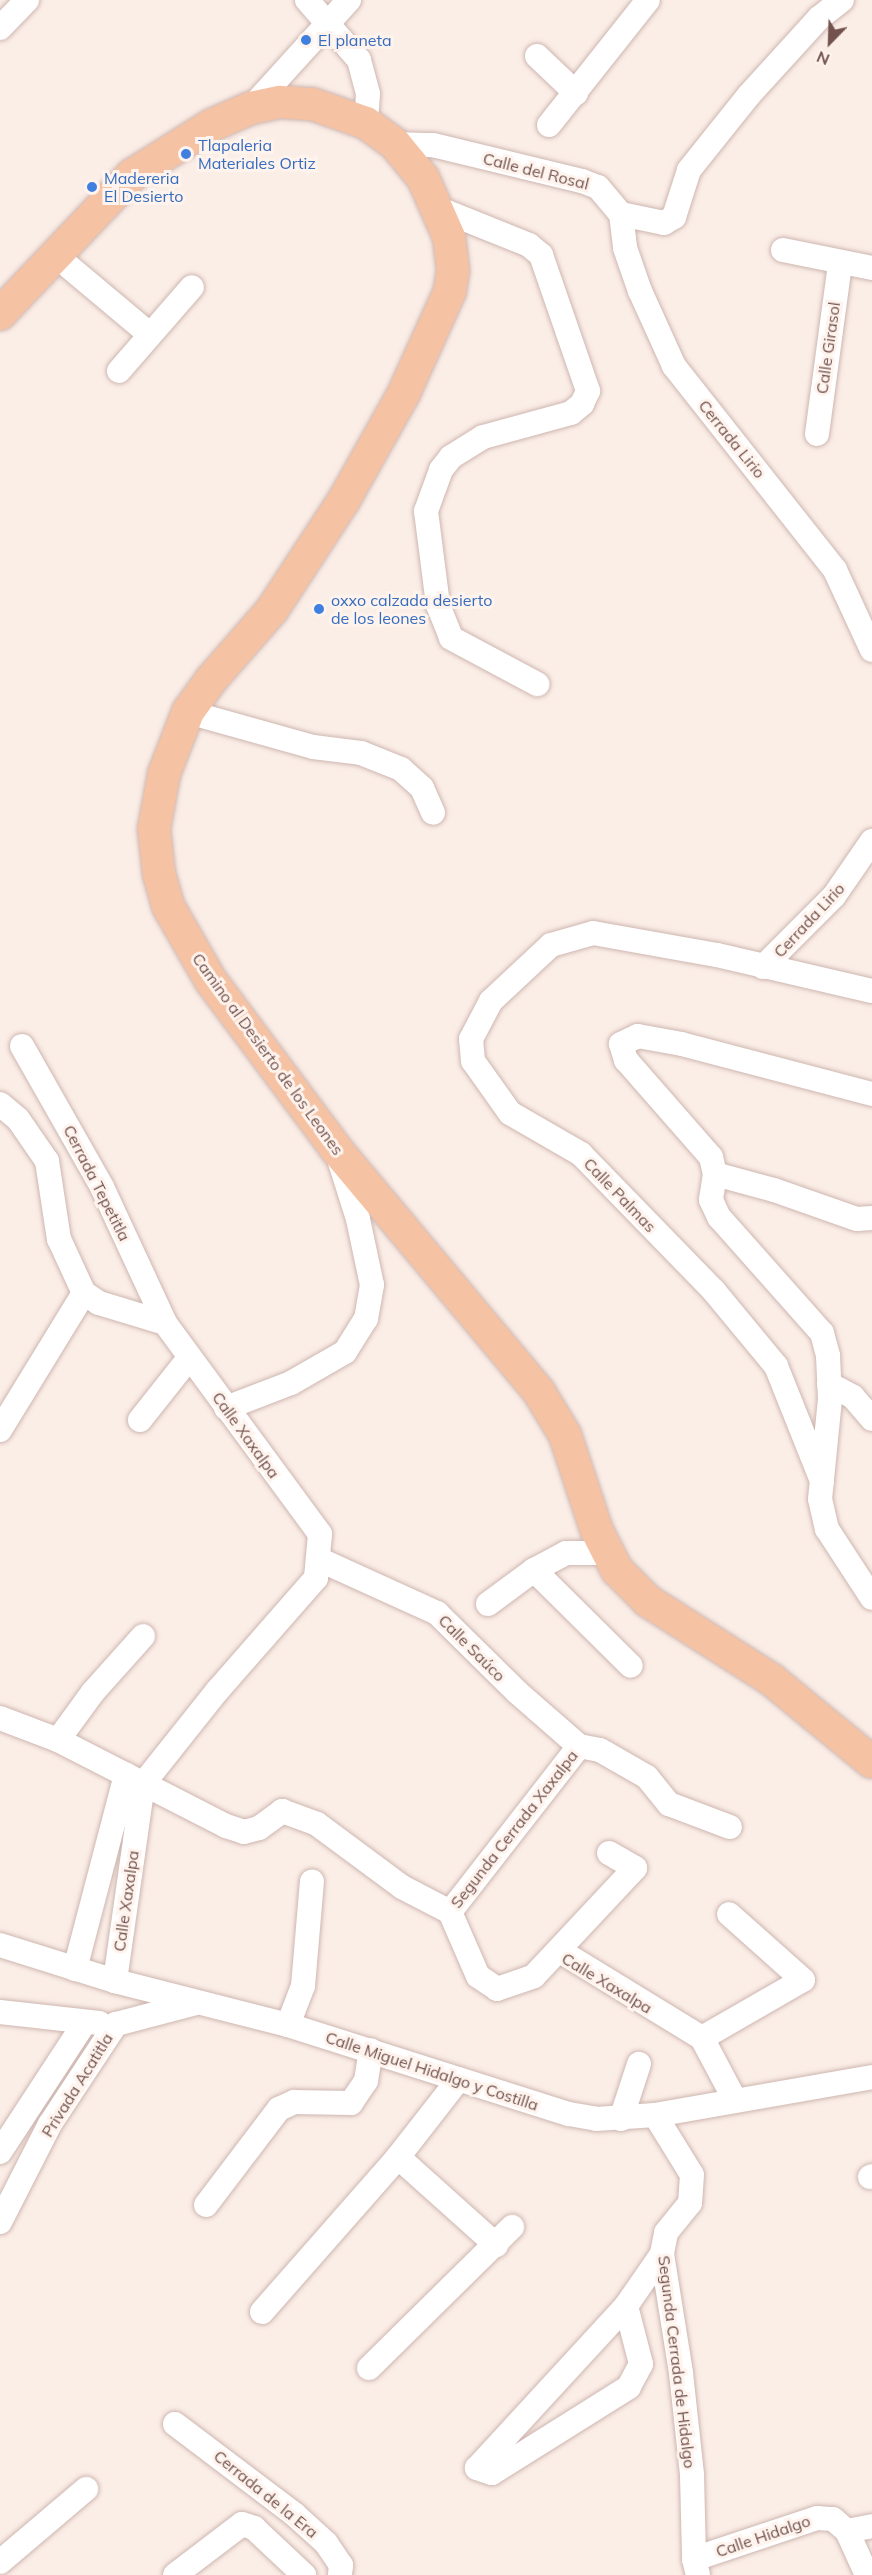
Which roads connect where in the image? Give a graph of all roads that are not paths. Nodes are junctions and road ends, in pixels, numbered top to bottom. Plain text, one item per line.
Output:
1 (27, 0) edge
2 (307, 0) edge
3 (349, 0) edge
4 (648, 0) edge
5 (842, 0) edge
6 (327, 21) junction
7 (0, 28) edge
8 (537, 56) dead end
9 (576, 93) junction
10 (251, 108) junction
11 (366, 123) junction
12 (549, 125) dead end
13 (394, 144) junction
14 (437, 208) junction
15 (621, 214) junction
16 (783, 250) dead end
17 (55, 255) junction
18 (840, 263) junction
19 (872, 268) edge
20 (192, 287) dead end
21 (0, 314) edge
22 (149, 334) junction
23 (119, 371) dead end
24 (817, 434) dead end
25 (872, 650) edge
26 (537, 684) dead end
27 (188, 712) junction
28 (433, 813) dead end
29 (869, 853) edge
30 (764, 967) junction
31 (872, 991) edge
32 (22, 1046) dead end
33 (872, 1094) edge
34 (2, 1109) edge
35 (336, 1149) junction
36 (715, 1174) junction
37 (872, 1218) edge
38 (84, 1293) junction
39 (165, 1323) junction
40 (190, 1357) junction
41 (829, 1384) junction
42 (226, 1408) junction
43 (872, 1419) edge
44 (140, 1420) dead end
45 (0, 1430) edge
46 (822, 1481) junction
47 (608, 1553) junction
48 (318, 1559) junction
49 (534, 1570) junction
50 (872, 1598) edge
51 (488, 1605) dead end
52 (143, 1636) dead end
53 (631, 1666) dead end
54 (0, 1718) edge
55 (58, 1740) junction
56 (579, 1746) junction
57 (872, 1762) edge
58 (134, 1780) junction
59 (730, 1827) dead end
60 (609, 1853) dead end
61 (312, 1881) dead end
62 (450, 1912) junction
63 (729, 1914) dead end
64 (0, 1945) edge
65 (560, 1951) junction
66 (75, 1969) junction
67 (115, 1982) junction
68 (198, 2002) junction
69 (0, 2012) edge
70 (85, 2022) junction
71 (116, 2024) junction
72 (288, 2025) junction
73 (702, 2038) junction
74 (371, 2050) junction
75 (639, 2064) dead end
76 (872, 2078) edge
77 (459, 2079) junction
78 (735, 2100) junction
79 (655, 2115) junction
80 (621, 2119) junction
81 (0, 2152) edge
82 (398, 2157) junction
83 (206, 2205) dead end
84 (0, 2222) edge
85 (662, 2254) junction
86 (626, 2306) junction
87 (262, 2312) dead end
88 (369, 2368) dead end
89 (175, 2424) dead end
90 (86, 2489) dead end
91 (840, 2525) junction
92 (872, 2526) edge
93 (0, 2562) edge
94 (696, 2567) edge
95 (175, 2575) edge
96 (304, 2575) edge
97 (340, 2575) edge
98 (867, 2575) edge

1 - 7 street
2 - 6 street
3 - 6 street
4 - 9 street
5 - 15 street
6 - 10 street
6 - 11 street
8 - 9 street
9 - 12 street
10 - 11 main road, Camino al Desierto de los Leones
10 - 17 main road, Camino al Desierto de los Leones
11 - 13 main road, Camino al Desierto de los Leones
13 - 14 main road, Camino al Desierto de los Leones
13 - 15 street, Calle del Rosal
14 - 26 street
14 - 27 main road, Camino al Desierto de los Leones
15 - 25 street, Cerrada Lirio
16 - 18 street
17 - 21 main road, Camino al Desierto de los Leones
17 - 22 street
18 - 19 street
18 - 24 street, Calle Girasol
20 - 22 street
22 - 23 street
27 - 28 street
27 - 35 main road, Camino al Desierto de los Leones
29 - 30 street, Cerrada Lirio
30 - 31 street, Calle Palmas
30 - 46 street, Calle Palmas
32 - 39 street, Cerrada Tepetitla
33 - 36 street, Calle Palmas
34 - 38 street
35 - 42 street
35 - 47 main road, Camino al Desierto de los Leones
36 - 37 street
36 - 41 street, Calle Palmas
38 - 39 street
38 - 45 street
39 - 40 street, Calle Xaxalpa
40 - 42 street, Calle Xaxalpa
40 - 44 street
41 - 43 street
41 - 46 street, Calle Palmas
42 - 48 street, Calle Xaxalpa
46 - 50 street, Calle Palmas
47 - 49 street
47 - 57 main road, Camino al Desierto de los Leones
48 - 56 street, Calle Saúco
48 - 58 street, Calle Xaxalpa
49 - 51 street
49 - 53 street
52 - 55 street
54 - 55 street
55 - 58 street
56 - 59 street
56 - 62 street, Segunda Cerrada Xaxalpa
58 - 62 street
58 - 66 street
58 - 67 street, Calle Xaxalpa
60 - 65 street
61 - 72 street
62 - 65 street, Calle Xaxalpa
63 - 73 street
64 - 66 street, Calle Miguel Hidalgo y Costilla
65 - 73 street, Calle Xaxalpa
66 - 67 street, Calle Miguel Hidalgo y Costilla
67 - 68 street, Calle Miguel Hidalgo y Costilla
68 - 71 street, Privada Acatitla
68 - 72 street, Calle Miguel Hidalgo y Costilla
69 - 70 street
70 - 71 street
70 - 81 street
71 - 84 street, Privada Acatitla
72 - 74 street, Calle Miguel Hidalgo y Costilla
73 - 78 street, Calle Xaxalpa
74 - 77 street, Calle Miguel Hidalgo y Costilla
74 - 83 street
75 - 80 street
76 - 78 street, Calle Miguel Hidalgo y Costilla
77 - 80 street, Calle Miguel Hidalgo y Costilla
77 - 82 street
78 - 79 street, Calle Miguel Hidalgo y Costilla
79 - 80 street, Calle Miguel Hidalgo y Costilla
79 - 85 street, Segunda Cerrada de Hidalgo
82 - 87 street
82 - 88 street
85 - 86 street
85 - 94 street, Segunda Cerrada de Hidalgo
86 - 86 street
89 - 97 street, Cerrada de la Era
90 - 93 street
91 - 92 street, Calle Hidalgo
91 - 94 street, Calle Hidalgo
91 - 98 street
95 - 96 street, Cerrada de la Era

